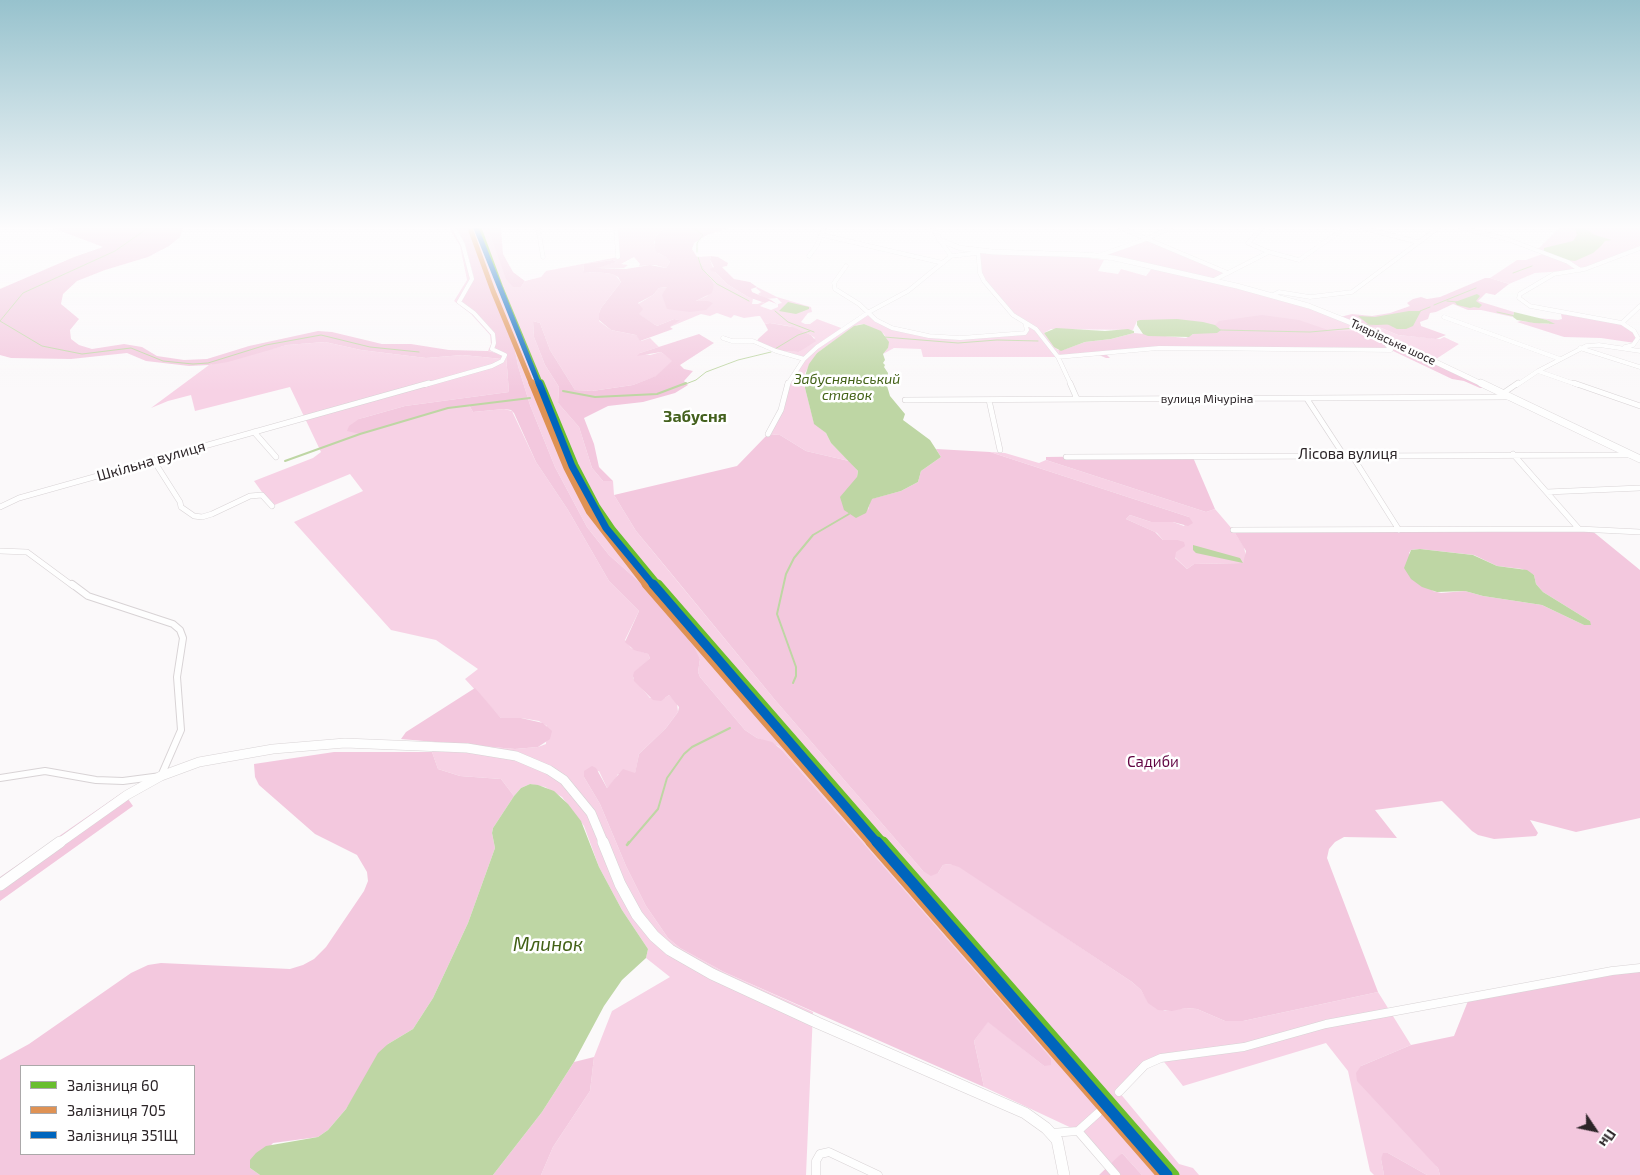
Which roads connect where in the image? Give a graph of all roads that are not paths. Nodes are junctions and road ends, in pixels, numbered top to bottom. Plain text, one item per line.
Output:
1 (470, 283) edge
2 (834, 283) edge
3 (919, 283) edge
4 (986, 283) edge
5 (1225, 283) edge
6 (1364, 283) edge
7 (1539, 283) edge
8 (1273, 295) junction
9 (1640, 306) edge
10 (869, 312) junction
11 (1444, 317) dead end
12 (1025, 323) junction
13 (1622, 323) junction
14 (1379, 335) junction
15 (723, 338) dead end
16 (1580, 348) junction
17 (1620, 348) junction
18 (1640, 351) edge
19 (1058, 357) junction
20 (804, 359) junction
21 (1560, 359) junction
22 (1640, 367) edge
23 (1538, 371) junction
24 (1502, 394) junction
25 (1509, 397) junction
26 (1076, 399) junction
27 (1307, 399) junction
28 (904, 400) dead end
29 (989, 400) junction
30 (1640, 406) edge
31 (254, 432) junction
32 (768, 434) dead end
33 (1000, 450) dead end
34 (1343, 454) junction
35 (1351, 454) junction
36 (1513, 454) junction
37 (1630, 455) junction
38 (276, 457) dead end
39 (1066, 457) dead end
40 (1640, 459) edge
41 (154, 461) junction
42 (1640, 488) edge
43 (1547, 492) junction
44 (3, 505) edge
45 (272, 506) dead end
46 (1579, 529) junction
47 (1233, 530) dead end
48 (1399, 530) junction
49 (1640, 532) edge
50 (0, 552) edge
51 (161, 776) junction
52 (0, 778) edge
53 (0, 885) edge
54 (1640, 968) edge
55 (1119, 1092) dead end
56 (1098, 1113) dead end
57 (1078, 1131) junction
58 (1051, 1133) junction
59 (816, 1175) edge
60 (878, 1175) edge
61 (1064, 1175) edge
62 (1116, 1175) edge

1 - 31 street, Шкільна вулиця
2 - 10 street
3 - 10 street
4 - 12 street
5 - 8 main road, Тиврівське шосе
6 - 8 street
7 - 13 street
8 - 14 main road, Тиврівське шосе
9 - 13 street
10 - 12 street
10 - 20 street
11 - 21 street
12 - 19 street
13 - 17 street
14 - 19 street
14 - 24 main road, Тиврівське шосе
15 - 20 street
16 - 17 street
16 - 21 street
16 - 22 street
17 - 18 street
19 - 26 street
20 - 32 street
21 - 23 street
23 - 24 street
23 - 30 street
24 - 25 main road, Тиврівське шосе
25 - 27 street, вулиця Мічуріна
25 - 37 main road, Тиврівське шосе
26 - 27 street, вулиця Мічуріна
26 - 29 street, вулиця Мічуріна
27 - 34 street
28 - 29 street, вулиця Мічуріна
29 - 33 street
31 - 38 street
31 - 41 street, Шкільна вулиця
34 - 35 street, Лісова вулиця
34 - 39 street, Лісова вулиця
35 - 36 street, Лісова вулиця
35 - 48 street
36 - 37 street, Лісова вулиця
36 - 43 street
37 - 40 main road, Тиврівське шосе
41 - 44 street, Шкільна вулиця
41 - 45 street
42 - 43 street
43 - 46 street
46 - 48 street
46 - 49 street
47 - 48 street
50 - 51 street
51 - 52 street
51 - 53 main road
51 - 58 main road
54 - 55 street
56 - 57 street
57 - 58 street
57 - 62 street
58 - 61 main road
59 - 60 street

